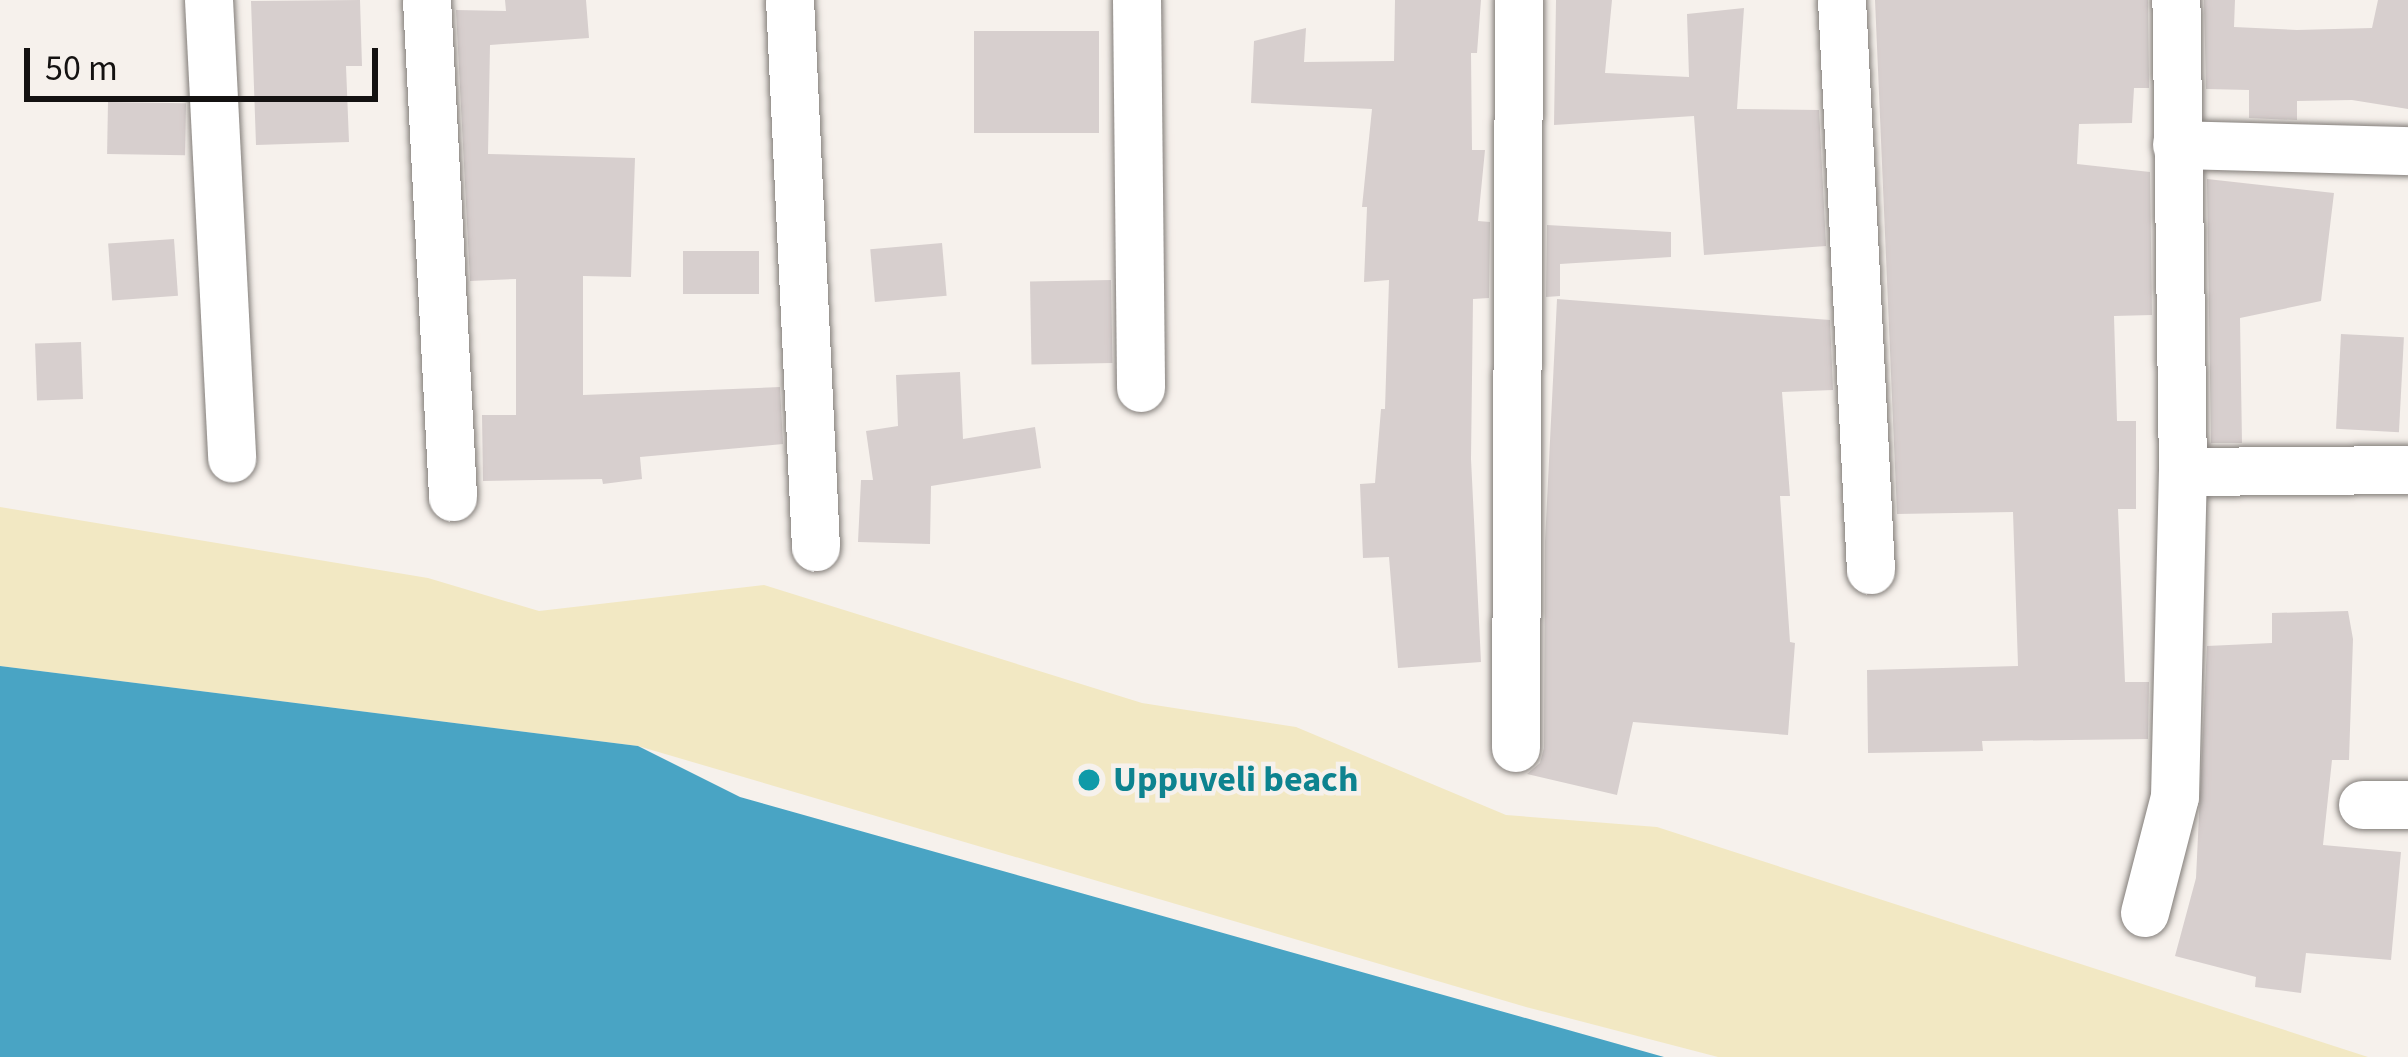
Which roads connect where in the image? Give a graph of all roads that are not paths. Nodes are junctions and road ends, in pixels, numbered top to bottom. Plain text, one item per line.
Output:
1 (209, 0) edge
2 (427, 0) edge
3 (790, 0) edge
4 (1137, 0) edge
5 (1519, 0) edge
6 (1842, 0) edge
7 (2176, 0) edge
8 (2176, 146) junction
9 (2408, 152) edge
10 (1141, 388) dead end
11 (232, 458) dead end
12 (2408, 470) edge
13 (2183, 472) junction
14 (453, 497) dead end
15 (816, 548) dead end
16 (1871, 570) dead end
17 (1516, 748) dead end
18 (2145, 914) dead end

1 - 11 street
2 - 14 street
3 - 15 street
4 - 10 street
5 - 17 street
6 - 16 street
7 - 8 street
8 - 9 street
8 - 13 street
12 - 13 street
13 - 18 street

